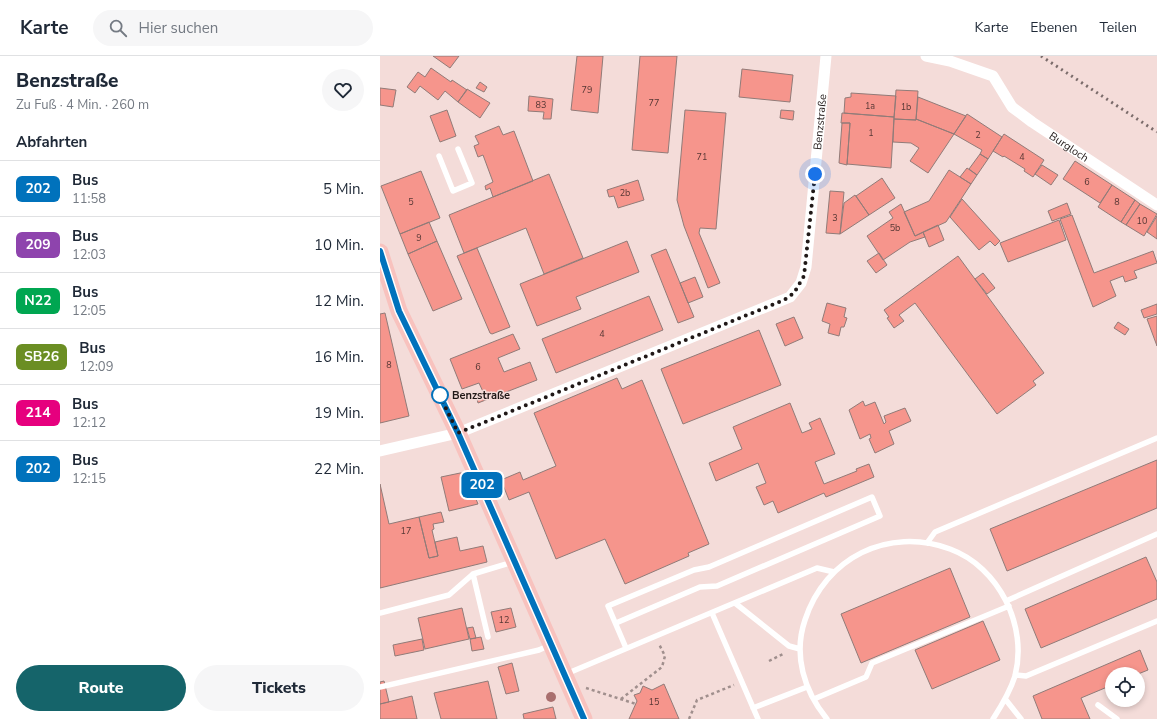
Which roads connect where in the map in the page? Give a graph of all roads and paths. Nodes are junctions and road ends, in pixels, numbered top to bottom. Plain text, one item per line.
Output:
1 (826, 56) edge
2 (926, 56) edge
3 (458, 149) dead end
4 (439, 156) dead end
5 (1157, 205) edge
6 (381, 257) edge
7 (458, 433) junction
8 (1157, 438) edge
9 (380, 451) edge
10 (1157, 534) edge
11 (927, 543) junction
12 (515, 561) junction
13 (834, 572) junction
14 (473, 574) junction
15 (1006, 600) junction
16 (735, 603) junction
17 (1009, 606) junction
18 (380, 613) edge
19 (712, 613) junction
20 (1157, 622) edge
21 (616, 623) junction
22 (655, 636) junction
23 (488, 637) dead end
24 (552, 644) junction
25 (789, 646) junction
26 (626, 648) junction
27 (800, 649) junction
28 (769, 662) dead end
29 (1015, 676) junction
30 (567, 679) junction
31 (742, 682) junction
32 (380, 687) edge
33 (807, 687) junction
34 (621, 699) junction
35 (814, 699) junction
36 (1006, 700) junction
37 (636, 704) dead end
38 (1098, 705) dead end
39 (753, 708) junction
40 (584, 719) edge
41 (689, 719) edge
42 (758, 719) edge
43 (827, 719) edge
44 (993, 719) edge
45 (1021, 719) edge
46 (1117, 719) edge

1 - 7 street, Benzstraße
2 - 5 street, Burgloch
3 - 4 lane
6 - 7 main road
7 - 9 street, Benzstraße
7 - 12 main road
8 - 11 lane
10 - 15 lane
11 - 13 lane
11 - 15 lane
12 - 14 lane
12 - 24 main road
13 - 16 lane
13 - 27 lane
14 - 18 lane
14 - 23 lane
15 - 17 lane
16 - 19 lane
16 - 25 lane
17 - 29 lane
17 - 35 lane
19 - 22 lane
19 - 31 lane
20 - 29 lane
21 - 21 lane
21 - 26 lane
22 - 26 lane
22 - 34 path
24 - 30 main road
24 - 32 lane
25 - 27 lane
25 - 28 path
26 - 30 lane
27 - 33 lane
29 - 36 lane
30 - 34 path
30 - 40 main road
31 - 39 lane
31 - 41 path
33 - 35 lane
33 - 39 lane
34 - 37 path
35 - 43 lane
36 - 44 lane
36 - 45 lane
38 - 46 lane
39 - 42 lane

